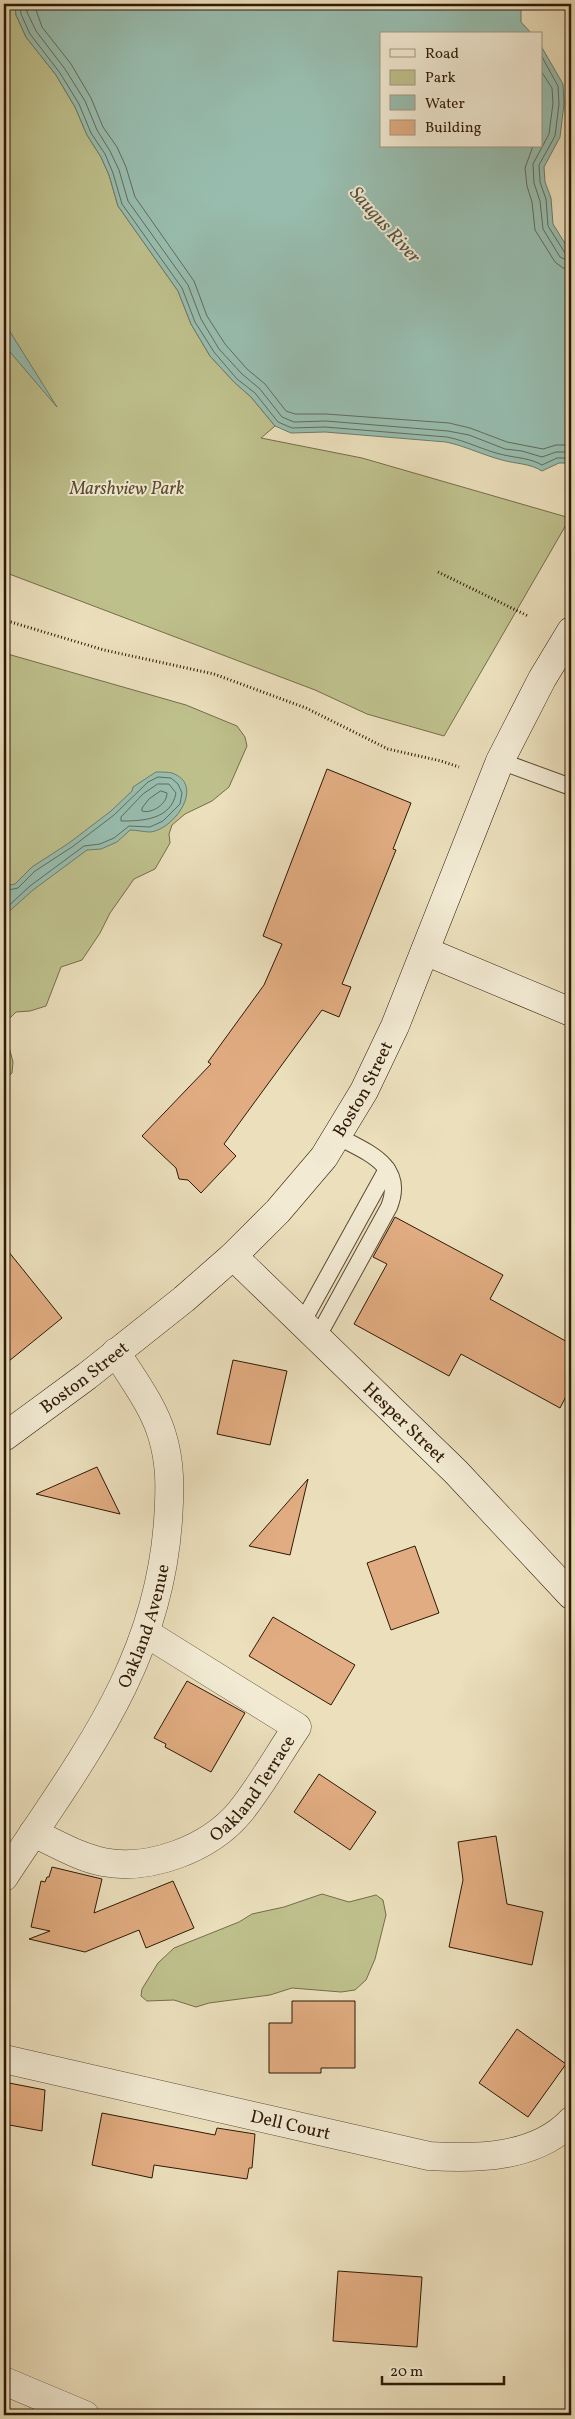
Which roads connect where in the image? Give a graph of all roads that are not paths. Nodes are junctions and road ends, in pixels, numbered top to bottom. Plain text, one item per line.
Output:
1 (571, 631) edge
2 (496, 771) junction
3 (571, 787) edge
4 (425, 951) junction
5 (571, 1012) edge
6 (337, 1136) junction
7 (233, 1256) junction
8 (309, 1331) junction
9 (116, 1352) junction
10 (4, 1437) edge
11 (571, 1595) edge
12 (146, 1634) junction
13 (33, 1832) junction
14 (4, 1878) edge
15 (4, 2059) edge
16 (571, 2121) edge
17 (4, 2381) edge
18 (85, 2415) edge

1 - 2 street, Boston Street
2 - 3 lane
2 - 4 street, Boston Street
4 - 5 street
4 - 6 street, Boston Street
6 - 7 street, Boston Street
6 - 8 lane
7 - 8 street, Hesper Street
7 - 9 street, Boston Street
8 - 11 street, Hesper Street
9 - 10 street, Boston Street
9 - 12 street, Oakland Avenue
12 - 13 street, Oakland Avenue
12 - 13 street, Oakland Terrace
13 - 14 street, Oakland Avenue
15 - 16 street, Dell Court
17 - 18 street

